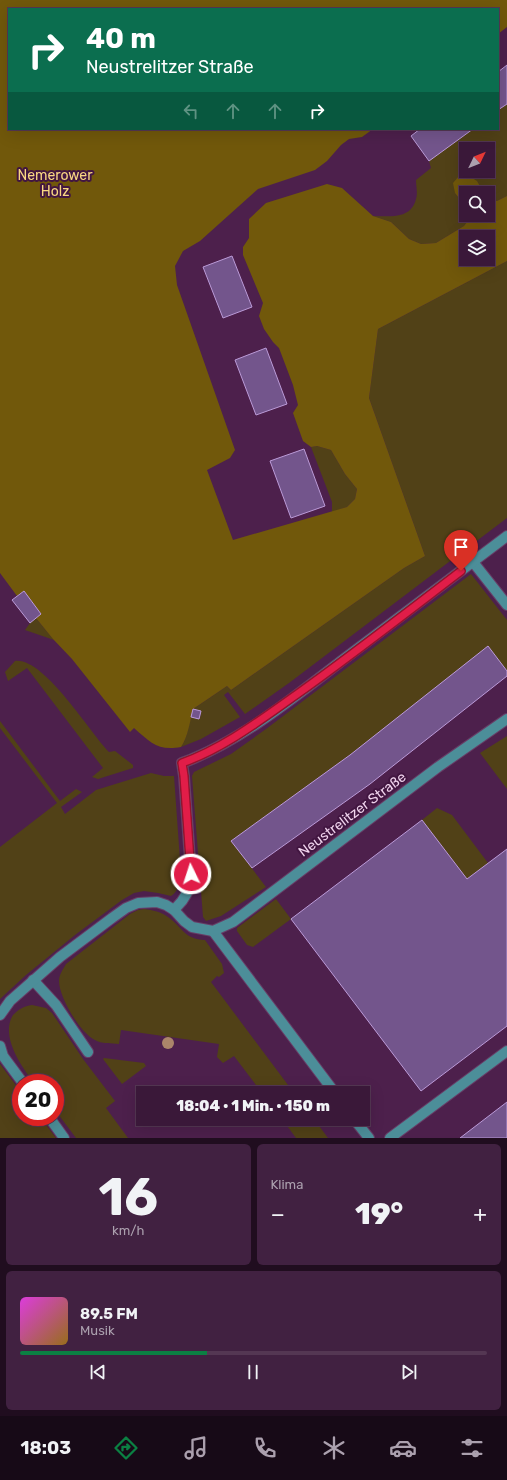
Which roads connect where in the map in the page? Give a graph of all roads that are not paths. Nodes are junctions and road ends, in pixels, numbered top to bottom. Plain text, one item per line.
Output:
1 (507, 536) edge
2 (473, 562) junction
3 (507, 605) edge
4 (507, 719) edge
5 (174, 910) junction
6 (213, 931) junction
7 (33, 980) junction
8 (0, 1015) edge
9 (0, 1046) edge
10 (88, 1052) dead end
11 (507, 1052) edge
12 (16, 1074) edge
13 (330, 1086) edge
14 (55, 1126) edge
15 (360, 1126) edge
16 (64, 1138) edge
17 (369, 1138) edge
18 (390, 1138) edge

1 - 2 lane
2 - 3 lane
2 - 5 lane
4 - 6 lane, Neustrelitzer Straße
5 - 6 lane
5 - 7 lane
6 - 13 lane
7 - 8 lane
7 - 10 lane
9 - 12 lane
11 - 18 lane
14 - 16 lane
15 - 17 lane

